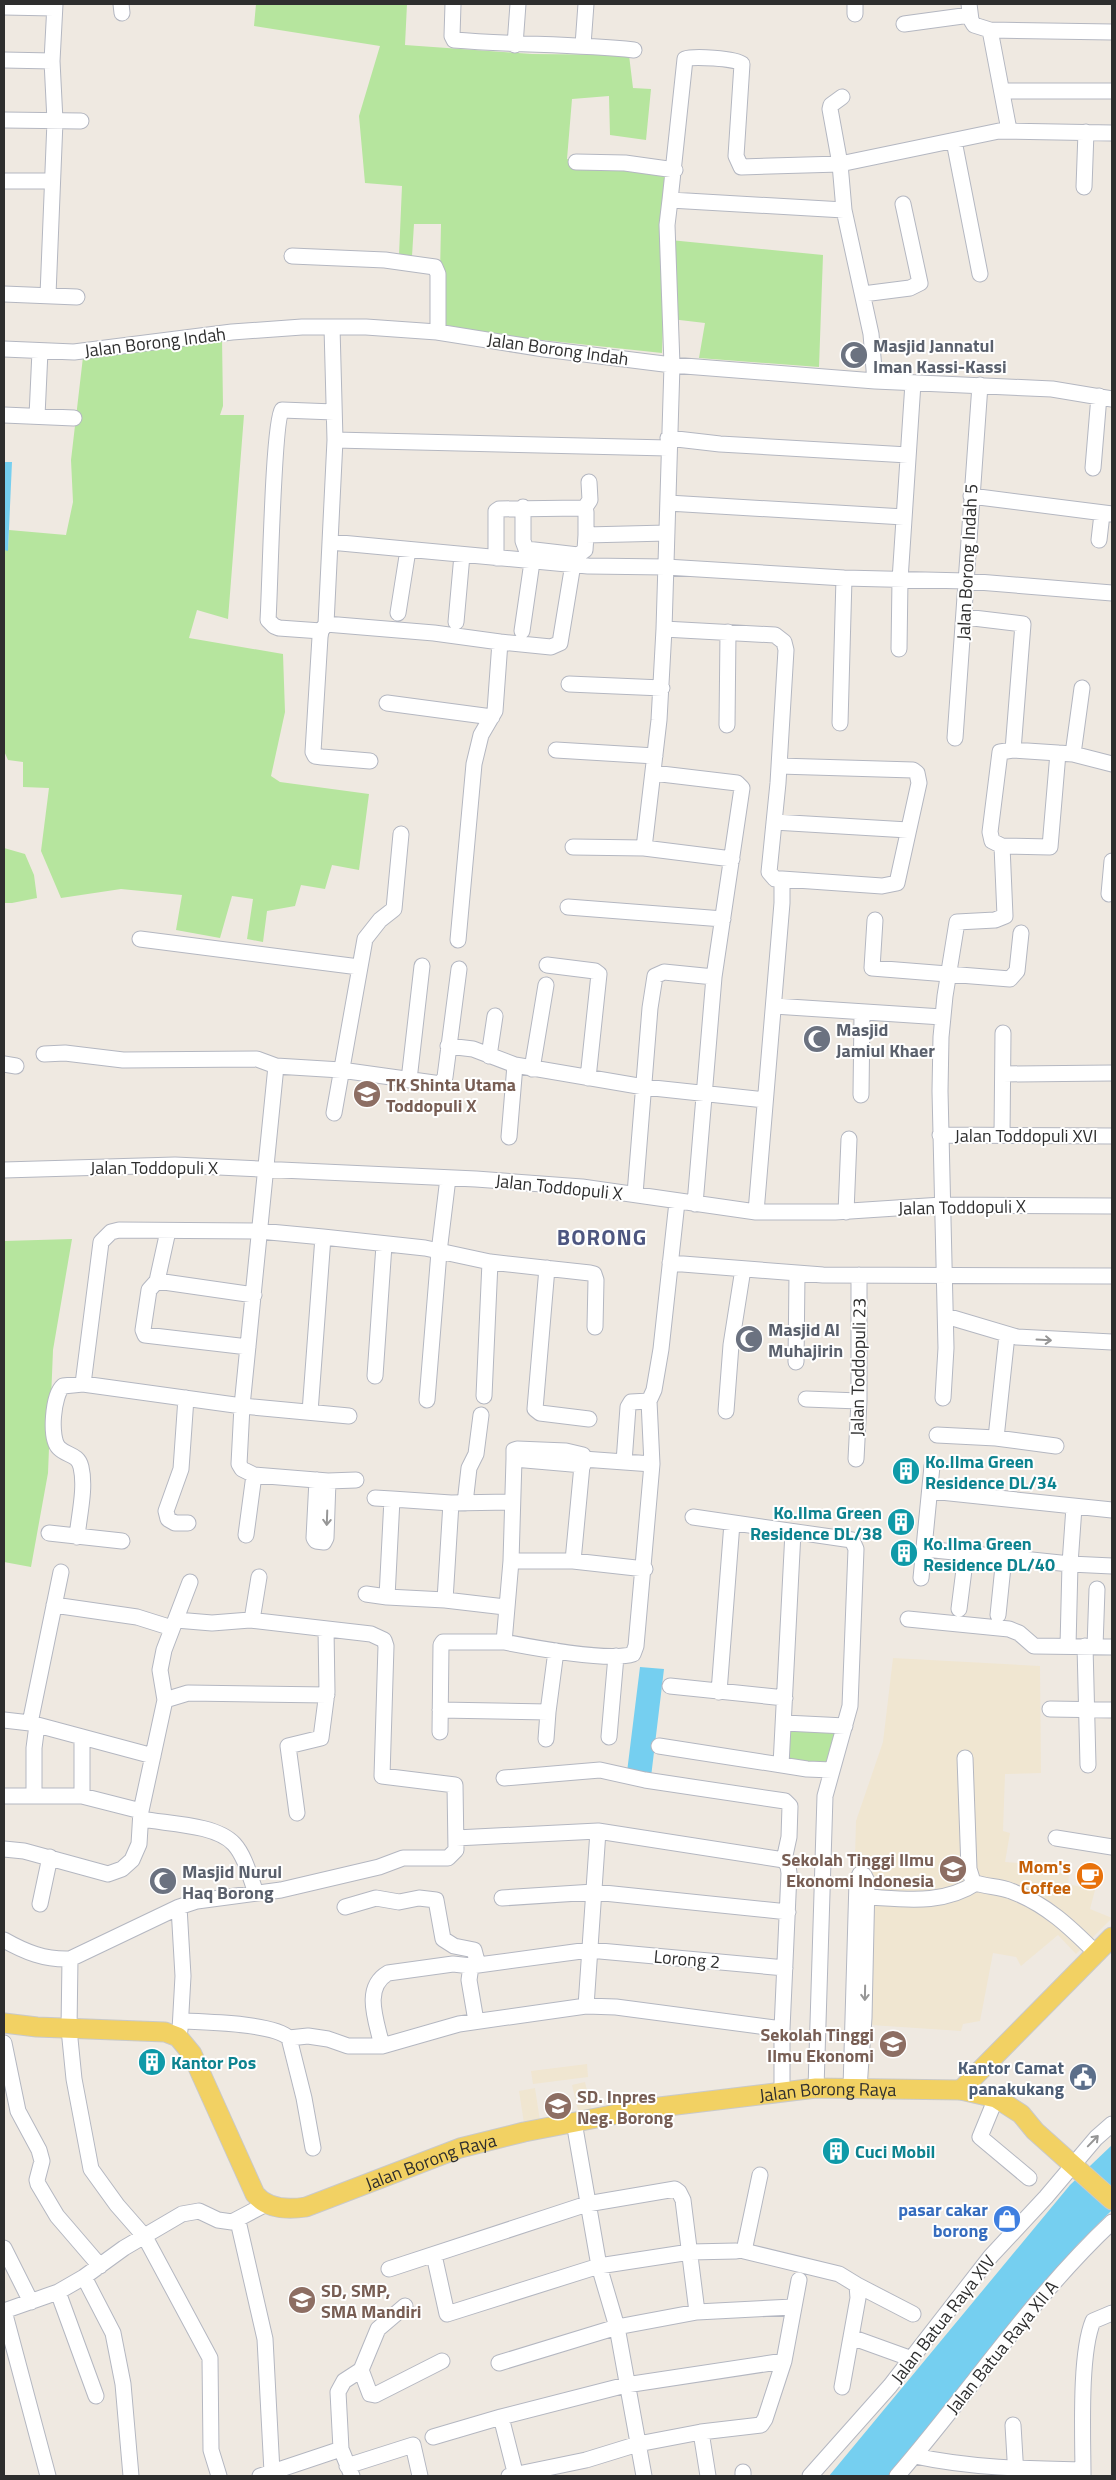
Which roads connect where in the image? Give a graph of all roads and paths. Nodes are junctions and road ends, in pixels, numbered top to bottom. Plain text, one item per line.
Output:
1 (453, 4) edge
2 (518, 4) edge
3 (586, 4) edge
4 (54, 6) edge
5 (4, 7) edge
6 (970, 9) edge
7 (904, 24) dead end
8 (990, 30) junction
9 (1112, 32) edge
10 (515, 45) junction
11 (583, 45) junction
12 (634, 50) dead end
13 (4, 60) edge
14 (52, 61) junction
15 (1002, 90) junction
16 (1112, 91) edge
17 (842, 97) dead end
18 (4, 120) edge
19 (55, 121) junction
20 (81, 122) dead end
21 (1009, 130) junction
22 (1086, 132) junction
23 (1112, 133) edge
24 (954, 140) junction
25 (576, 162) dead end
26 (840, 164) junction
27 (675, 170) junction
28 (4, 181) edge
29 (52, 182) junction
30 (1084, 187) dead end
31 (670, 200) junction
32 (903, 204) dead end
33 (844, 210) junction
34 (292, 256) dead end
35 (980, 274) dead end
36 (4, 294) edge
37 (863, 294) junction
38 (48, 295) junction
39 (77, 297) dead end
40 (332, 327) junction
41 (438, 332) junction
42 (4, 349) edge
43 (40, 351) junction
44 (672, 365) junction
45 (876, 381) junction
46 (913, 383) junction
47 (980, 385) junction
48 (1106, 397) edge
49 (334, 412) junction
50 (4, 415) edge
51 (37, 416) junction
52 (74, 418) dead end
53 (335, 440) junction
54 (668, 443) junction
55 (908, 455) junction
56 (1093, 468) dead end
57 (589, 482) dead end
58 (971, 496) junction
59 (668, 503) junction
60 (524, 507) junction
61 (584, 509) junction
62 (1107, 514) edge
63 (904, 516) junction
64 (667, 533) junction
65 (586, 535) junction
66 (1099, 540) dead end
67 (330, 542) junction
68 (408, 550) junction
69 (462, 555) junction
70 (496, 558) junction
71 (532, 562) junction
72 (573, 564) junction
73 (666, 567) junction
74 (844, 578) junction
75 (900, 580) junction
76 (966, 581) junction
77 (1112, 593) edge
78 (398, 613) dead end
79 (965, 617) junction
80 (456, 622) dead end
81 (324, 628) junction
82 (664, 629) junction
83 (522, 631) dead end
84 (728, 632) junction
85 (500, 642) junction
86 (899, 649) dead end
87 (569, 684) dead end
88 (662, 688) junction
89 (1082, 688) dead end
90 (387, 703) dead end
91 (492, 717) junction
92 (840, 723) dead end
93 (727, 725) dead end
94 (955, 738) dead end
95 (556, 750) dead end
96 (1013, 750) junction
97 (1065, 754) junction
98 (655, 756) junction
99 (370, 761) dead end
100 (1112, 764) edge
101 (779, 766) junction
102 (653, 773) junction
103 (774, 822) junction
104 (908, 830) junction
105 (401, 834) dead end
106 (1002, 846) junction
107 (573, 847) dead end
108 (644, 848) junction
109 (732, 859) junction
110 (1112, 861) edge
111 (782, 879) junction
112 (1109, 894) dead end
113 (568, 907) dead end
114 (723, 920) junction
115 (875, 920) dead end
116 (1020, 933) dead end
117 (140, 939) dead end
118 (458, 940) dead end
119 (547, 965) dead end
120 (422, 966) dead end
121 (359, 967) junction
122 (459, 969) dead end
123 (949, 972) junction
124 (714, 977) junction
125 (546, 985) dead end
126 (774, 1006) junction
127 (862, 1014) junction
128 (495, 1016) dead end
129 (942, 1017) junction
130 (1004, 1033) dead end
131 (448, 1046) junction
132 (44, 1054) dead end
133 (489, 1056) junction
134 (515, 1065) junction
135 (276, 1066) junction
136 (532, 1069) junction
137 (341, 1070) junction
138 (1003, 1074) junction
139 (1112, 1074) edge
140 (588, 1078) junction
141 (409, 1080) junction
142 (644, 1087) junction
143 (706, 1093) junction
144 (861, 1096) dead end
145 (765, 1100) junction
146 (334, 1113) dead end
147 (940, 1135) junction
148 (1002, 1135) junction
149 (1112, 1136) edge
150 (509, 1137) dead end
151 (849, 1139) dead end
152 (266, 1168) junction
153 (4, 1170) edge
154 (448, 1178) junction
155 (635, 1194) junction
156 (677, 1202) junction
157 (695, 1204) junction
158 (942, 1205) junction
159 (1112, 1206) edge
160 (756, 1212) junction
161 (846, 1212) junction
162 (168, 1231) junction
163 (259, 1231) junction
164 (323, 1237) junction
165 (384, 1245) junction
166 (439, 1252) junction
167 (490, 1262) junction
168 (670, 1263) junction
169 (547, 1268) junction
170 (743, 1269) junction
171 (797, 1274) junction
172 (859, 1275) junction
173 (943, 1276) junction
174 (1112, 1276) edge
175 (157, 1281) junction
176 (254, 1295) junction
177 (946, 1316) junction
178 (595, 1327) dead end
179 (1008, 1335) junction
180 (1112, 1342) edge
181 (248, 1347) junction
182 (796, 1362) dead end
183 (374, 1376) dead end
184 (83, 1384) junction
185 (484, 1396) dead end
186 (186, 1398) junction
187 (943, 1398) dead end
188 (806, 1399) dead end
189 (426, 1400) dead end
190 (649, 1401) junction
191 (859, 1401) junction
192 (242, 1406) junction
193 (726, 1411) dead end
194 (310, 1412) junction
195 (482, 1415) dead end
196 (349, 1416) dead end
197 (589, 1419) dead end
198 (937, 1434) dead end
199 (996, 1438) junction
200 (1056, 1446) dead end
201 (856, 1459) dead end
202 (583, 1462) junction
203 (624, 1462) junction
204 (652, 1464) junction
205 (932, 1466) dead end
206 (254, 1475) junction
207 (356, 1480) dead end
208 (931, 1491) junction
209 (375, 1498) dead end
210 (392, 1499) junction
211 (511, 1502) junction
212 (458, 1503) junction
213 (1074, 1507) junction
214 (1112, 1510) edge
215 (693, 1517) dead end
216 (188, 1523) dead end
217 (732, 1523) junction
218 (793, 1532) junction
219 (49, 1533) dead end
220 (246, 1535) dead end
221 (77, 1537) junction
222 (122, 1541) dead end
223 (925, 1549) junction
224 (966, 1554) junction
225 (1004, 1557) junction
226 (511, 1561) junction
227 (573, 1561) junction
228 (1070, 1564) junction
229 (1112, 1566) edge
230 (645, 1570) junction
231 (61, 1572) dead end
232 (260, 1577) dead end
233 (921, 1578) dead end
234 (190, 1582) dead end
235 (1097, 1589) dead end
236 (366, 1594) dead end
237 (387, 1597) junction
238 (445, 1600) junction
239 (54, 1605) junction
240 (505, 1607) junction
241 (960, 1609) dead end
242 (998, 1614) dead end
243 (908, 1619) dead end
244 (252, 1620) junction
245 (174, 1624) junction
246 (326, 1629) junction
247 (504, 1642) junction
248 (1068, 1646) junction
249 (1090, 1647) junction
250 (1112, 1647) edge
251 (556, 1651) junction
252 (616, 1656) junction
253 (670, 1686) dead end
254 (719, 1692) junction
255 (326, 1695) junction
256 (784, 1698) junction
257 (165, 1700) junction
258 (1050, 1709) dead end
259 (1086, 1709) junction
260 (440, 1710) junction
261 (1112, 1710) edge
262 (548, 1712) junction
263 (4, 1720) edge
264 (785, 1723) junction
265 (34, 1724) junction
266 (845, 1726) junction
267 (440, 1732) dead end
268 (82, 1737) junction
269 (609, 1737) dead end
270 (546, 1739) dead end
271 (659, 1746) dead end
272 (153, 1756) junction
273 (965, 1758) dead end
274 (782, 1765) junction
275 (1088, 1765) dead end
276 (832, 1770) junction
277 (504, 1778) dead end
278 (4, 1796) edge
279 (34, 1796) junction
280 (82, 1796) junction
281 (297, 1813) dead end
282 (141, 1815) junction
283 (598, 1831) junction
284 (456, 1838) junction
285 (1056, 1838) dead end
286 (1112, 1847) edge
287 (4, 1849) edge
288 (50, 1857) junction
289 (784, 1860) junction
290 (976, 1884) junction
291 (256, 1892) junction
292 (594, 1892) junction
293 (867, 1897) junction
294 (502, 1898) dead end
295 (40, 1904) dead end
296 (179, 1907) junction
297 (345, 1907) dead end
298 (788, 1912) junction
299 (1112, 1937) edge
300 (4, 1940) edge
301 (589, 1950) junction
302 (1096, 1953) junction
303 (70, 1959) junction
304 (474, 1965) junction
305 (785, 1968) junction
306 (586, 2006) junction
307 (476, 2021) junction
308 (4, 2023) edge
309 (69, 2029) junction
310 (180, 2029) junction
311 (782, 2030) junction
312 (289, 2038) junction
313 (4, 2043) edge
314 (382, 2046) junction
315 (816, 2088) junction
316 (855, 2088) junction
317 (782, 2090) junction
318 (961, 2090) junction
319 (996, 2098) junction
320 (574, 2122) junction
321 (1112, 2124) edge
322 (313, 2148) dead end
323 (1076, 2164) junction
324 (760, 2175) dead end
325 (1030, 2178) dead end
326 (1112, 2194) edge
327 (1112, 2200) edge
328 (266, 2204) junction
329 (588, 2204) junction
330 (238, 2221) junction
331 (1112, 2222) edge
332 (144, 2236) junction
333 (4, 2248) edge
334 (736, 2250) dead end
335 (690, 2252) junction
336 (434, 2255) junction
337 (100, 2266) junction
338 (599, 2266) junction
339 (390, 2269) dead end
340 (84, 2277) junction
341 (799, 2280) dead end
342 (857, 2285) junction
343 (58, 2292) junction
344 (31, 2302) junction
345 (405, 2306) dead end
346 (793, 2308) junction
347 (4, 2311) edge
348 (697, 2312) junction
349 (1112, 2313) edge
350 (913, 2314) dead end
351 (617, 2327) junction
352 (851, 2337) junction
353 (912, 2359) junction
354 (442, 2361) dead end
355 (784, 2362) junction
356 (499, 2363) dead end
357 (361, 2370) junction
358 (626, 2385) junction
359 (842, 2387) dead end
360 (96, 2396) dead end
361 (501, 2417) junction
362 (1013, 2425) dead end
363 (701, 2432) junction
364 (434, 2437) dead end
365 (638, 2444) junction
366 (341, 2449) junction
367 (915, 2456) junction
368 (942, 2469) edge
369 (350, 2471) edge
370 (1016, 2473) edge
371 (1083, 2473) edge
372 (266, 2474) edge
373 (48, 2476) edge
374 (131, 2476) edge
375 (219, 2476) edge
376 (420, 2476) edge
377 (514, 2476) edge
378 (644, 2476) edge
379 (708, 2476) edge
380 (810, 2476) edge
381 (898, 2476) edge

1 - 10 street
2 - 10 street
3 - 11 street
4 - 5 street
4 - 14 street
6 - 7 street
6 - 8 street
8 - 9 street
8 - 15 street
10 - 11 street
11 - 12 street
13 - 14 street
14 - 19 street
15 - 16 street
15 - 21 street
17 - 26 street
18 - 19 street
19 - 20 street
19 - 29 street
21 - 22 street
21 - 24 street
22 - 23 street
22 - 30 street
24 - 26 street
24 - 35 street
25 - 27 street
26 - 27 street
26 - 33 street
27 - 31 street
28 - 29 street
29 - 38 street
31 - 33 street
31 - 44 street
32 - 37 street
33 - 37 street
34 - 41 street
36 - 38 street
37 - 45 street
38 - 39 street
40 - 41 street, Jalan Borong Indah
40 - 43 street, Jalan Borong Indah
40 - 49 street
41 - 44 street, Jalan Borong Indah
42 - 43 street, Jalan Borong Indah
43 - 51 street
44 - 45 street, Jalan Borong Indah
44 - 54 street
45 - 46 street, Jalan Borong Indah
46 - 47 street, Jalan Borong Indah
46 - 55 street
47 - 48 street, Jalan Borong Indah
47 - 58 street, Jalan Borong Indah 5
48 - 56 street
49 - 53 street
49 - 81 street
50 - 51 street
51 - 52 street
53 - 54 street
53 - 67 street
54 - 55 street
54 - 59 street
55 - 63 street
57 - 61 street
58 - 62 street
58 - 76 street, Jalan Borong Indah 5
59 - 63 street
59 - 64 street
60 - 61 street
60 - 65 street
60 - 70 street
61 - 65 street
62 - 66 street
63 - 75 street
64 - 65 street
64 - 73 street
67 - 68 street
67 - 81 street
68 - 69 street
68 - 78 street
69 - 70 street
69 - 80 street
70 - 71 street
71 - 72 street
71 - 83 street
72 - 73 street
72 - 85 street
73 - 74 street
73 - 82 street
74 - 75 street
74 - 92 street
75 - 76 street
75 - 86 street
76 - 77 street
76 - 79 street, Jalan Borong Indah 5
79 - 94 street, Jalan Borong Indah 5
79 - 96 street
81 - 85 street
81 - 99 street
82 - 84 street
82 - 88 street
84 - 93 street
84 - 101 street
85 - 91 street
87 - 88 street
88 - 98 street
89 - 97 street
90 - 91 street
91 - 118 street
95 - 98 street
96 - 97 street
96 - 106 street
97 - 100 street
97 - 106 street
98 - 102 street
101 - 103 street
101 - 104 street
102 - 108 street
102 - 109 street
103 - 104 street
103 - 111 street
104 - 111 street
105 - 121 street
106 - 123 street
107 - 108 street
108 - 109 street
109 - 114 street
110 - 112 street
111 - 126 street
113 - 114 street
114 - 124 street
115 - 123 street
116 - 123 street
117 - 121 street
119 - 140 street
120 - 141 street
121 - 137 street
122 - 131 street
123 - 129 street
124 - 142 street
124 - 143 street
125 - 136 street
126 - 127 street
126 - 145 street
127 - 129 street
127 - 144 street
128 - 133 street
129 - 147 street
130 - 138 street
131 - 133 street
131 - 141 street
132 - 135 street
133 - 134 street
134 - 136 street
134 - 150 street
135 - 137 street
135 - 152 street
136 - 140 street
137 - 141 street
137 - 146 street
138 - 139 street
138 - 148 street
140 - 142 street
142 - 143 street
142 - 155 street
143 - 145 street
143 - 157 street
145 - 160 street
147 - 148 street, Jalan Toddopuli XVI
147 - 158 street
148 - 149 street, Jalan Toddopuli XVI
151 - 161 street
152 - 153 street, Jalan Toddopuli X
152 - 154 street, Jalan Toddopuli X
152 - 163 street
154 - 155 street, Jalan Toddopuli X
154 - 166 street
155 - 156 street, Jalan Toddopuli X
156 - 157 street, Jalan Toddopuli X
156 - 168 street
157 - 160 street, Jalan Toddopuli X
158 - 159 street, Jalan Toddopuli X
158 - 161 street, Jalan Toddopuli X
158 - 173 street
160 - 161 street, Jalan Toddopuli X
162 - 163 street
162 - 175 street
162 - 184 street
163 - 164 street
163 - 176 street
164 - 165 street
164 - 194 street
165 - 166 street
165 - 183 street
166 - 167 street
166 - 189 street
167 - 169 street
167 - 185 street
168 - 170 street
168 - 190 street
169 - 178 street
169 - 197 street
170 - 171 street
170 - 193 street
171 - 172 street
171 - 182 street
172 - 173 street
172 - 191 street, Jalan Toddopuli 23
173 - 174 street
173 - 177 street
175 - 176 street
175 - 181 street
176 - 181 street
177 - 179 street
177 - 187 street
179 -> 180 street
179 - 199 street
181 - 192 street
184 - 186 street
184 - 221 street
186 - 192 street
186 - 216 street
188 - 191 street
190 - 203 street
190 - 204 street
191 - 201 street, Jalan Toddopuli 23
192 - 194 street
192 - 206 street
194 - 196 street
195 - 212 street
198 - 199 street
199 - 200 street
202 - 203 street
202 - 211 street
202 - 227 street
203 - 204 street
204 - 230 street
205 - 208 street
206 - 207 street
206 - 220 street
208 - 213 street
208 - 223 street
209 - 210 street
210 - 212 street
210 - 237 street
211 - 212 street
211 - 226 street
212 - 238 street
213 - 214 street
213 - 228 street
215 - 217 street
217 - 218 street
217 - 254 street
218 - 256 street
218 - 266 street
219 - 221 street
221 - 222 street
223 - 224 street
223 - 233 street
224 - 225 street
224 - 241 street
225 - 228 street
225 - 242 street
226 - 227 street
226 - 240 street
227 - 230 street
228 - 229 street
228 - 248 street
230 - 252 street
231 - 239 street
232 - 244 street
234 - 245 street
235 - 249 street
236 - 237 street
237 - 238 street
238 - 240 street
239 - 245 street
239 - 265 street
240 - 247 street
243 - 248 street
244 - 245 street
244 - 246 street
245 - 257 street
246 - 255 street
246 - 284 street
247 - 251 street
247 - 260 street
248 - 249 street
249 - 250 street
249 - 259 street
251 - 252 street
251 - 262 street
252 - 269 street
253 - 254 street
254 - 256 street
255 - 257 street
255 - 281 street
256 - 264 street
257 - 272 street
258 - 259 street
259 - 261 street
259 - 275 street
260 - 262 street
260 - 267 street
262 - 270 street
263 - 265 street
264 - 266 street
264 - 274 street
265 - 268 street
265 - 279 street
266 - 276 street
268 - 272 street
268 - 280 street
271 - 274 street
272 - 282 street
273 - 290 street
274 - 276 street
276 - 315 street
277 - 289 street
278 - 279 street
279 - 280 street
280 - 282 street
282 - 288 street
282 - 291 street
283 - 284 street
283 - 289 street
283 - 292 street
284 - 291 street
285 - 286 street
287 - 288 street
288 - 295 street
289 - 298 street
290 - 293 street
290 - 302 street
291 - 296 street
292 - 294 street
292 - 298 street
292 - 301 street
293 -> 316 street
293 - 316 street
296 - 303 street
296 - 310 street
297 - 304 street
298 - 305 street
299 - 302 main road
300 - 303 street
301 - 304 street, Lorong 2
301 - 305 street, Lorong 2
301 - 306 street
302 - 318 main road
303 - 309 street
304 - 307 street
304 - 314 street, Lorong 2
305 - 311 street
306 - 307 street
306 - 311 street
307 - 314 street
308 - 309 main road
309 - 310 main road
309 - 332 street
310 - 312 street
310 - 328 main road
311 - 317 street
312 - 314 street
312 - 322 street
313 - 337 street
315 - 316 main road, Jalan Borong Raya
315 - 317 main road, Jalan Borong Raya
316 - 318 main road, Jalan Borong Raya
317 - 320 main road, Jalan Borong Raya
318 - 319 main road, Jalan Borong Raya
319 - 323 main road
319 - 325 street
320 - 328 main road, Jalan Borong Raya
320 - 329 street
323 -> 321 street, Jalan Batua Raya XIV
323 - 326 main road
323 - 327 main road
323 - 353 street, Jalan Batua Raya XIV
324 - 342 street
328 - 330 street
329 - 335 street
329 - 336 street
329 - 338 street
330 - 332 street
330 - 372 street
331 - 367 street, Jalan Batua Raya XII A
332 - 337 street
332 - 375 street
333 - 344 street
334 - 335 street
335 - 338 street
335 - 348 street
336 - 338 street
336 - 339 street
337 - 340 street
338 - 351 street
340 - 343 street
340 - 374 street
341 - 346 street
342 - 350 street
342 - 352 street
343 - 344 street
343 - 360 street
344 - 347 street
345 - 357 street
346 - 348 street
346 - 355 street
347 - 373 street
348 - 351 street
349 - 371 street
351 - 356 street
351 - 358 street
352 - 353 street
352 - 359 street
353 - 380 street, Jalan Batua Raya XIV
354 - 357 street
355 - 358 street
355 - 363 street
357 - 366 street
358 - 361 street
358 - 365 street
361 - 364 street
361 - 377 street
362 - 370 street
363 - 365 street
363 - 379 street
365 - 377 street
365 - 378 street
366 - 369 street
366 - 372 street
367 - 368 street
367 - 381 street, Jalan Batua Raya XII A
368 - 370 street
369 - 376 street
370 - 371 street

